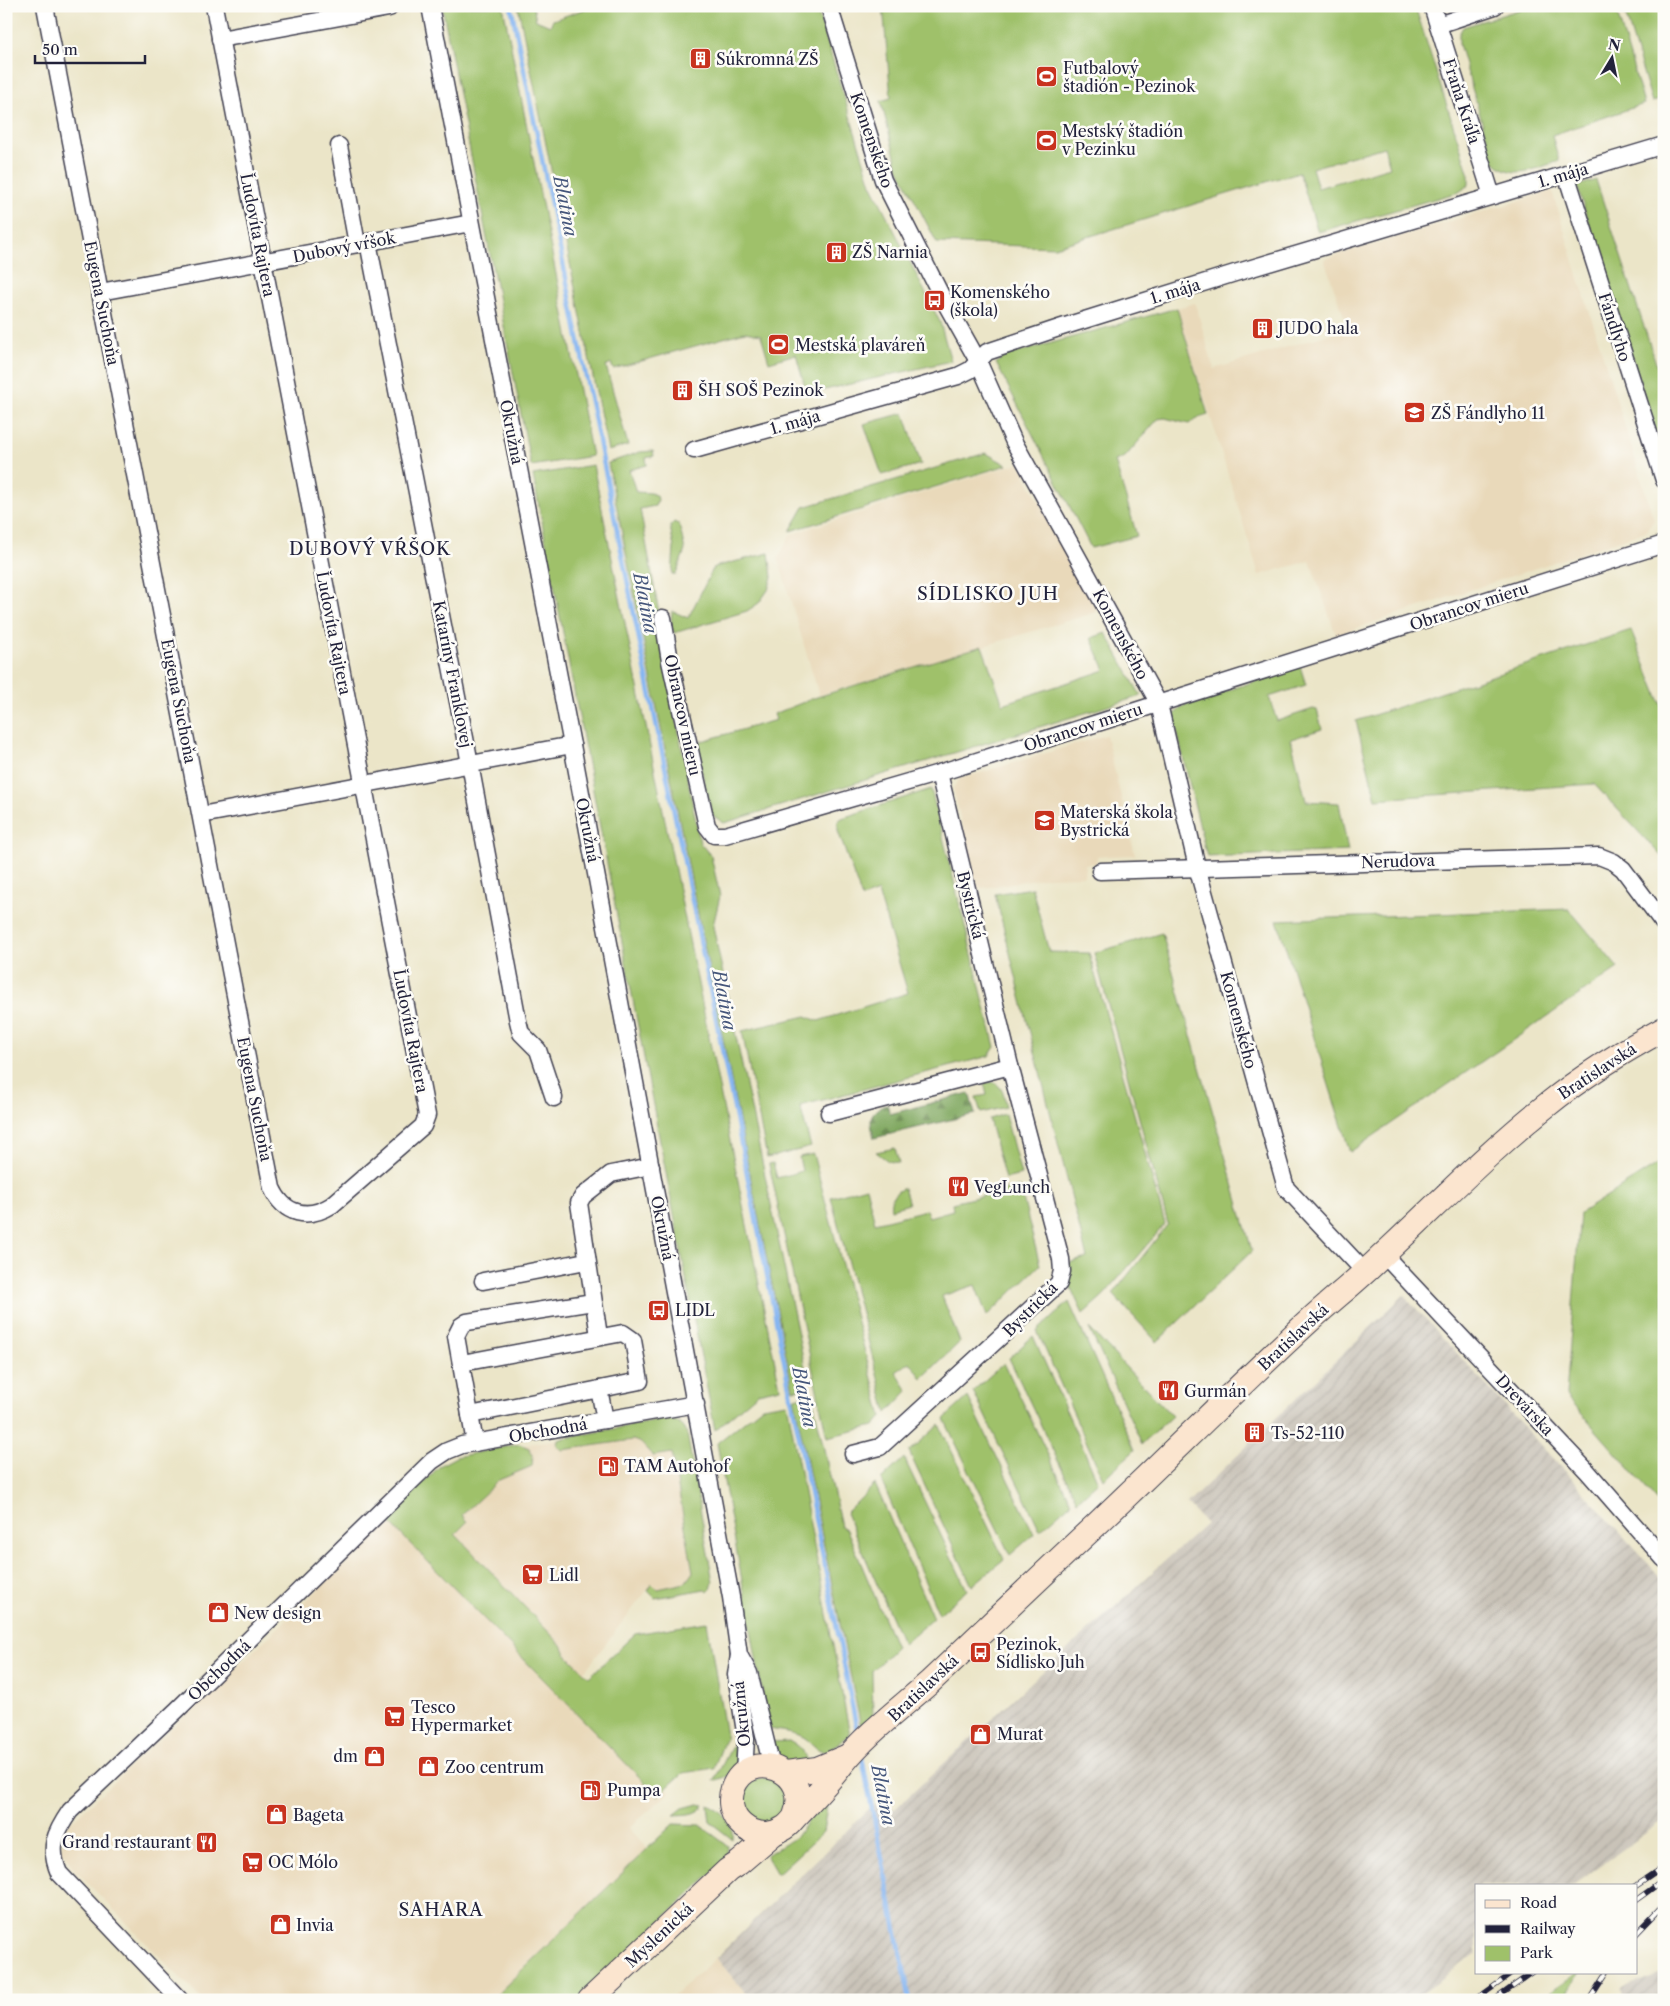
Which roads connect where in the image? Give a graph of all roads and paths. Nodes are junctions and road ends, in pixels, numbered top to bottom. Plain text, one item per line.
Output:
1 (45, 6) edge
2 (214, 6) edge
3 (430, 6) edge
4 (829, 6) edge
5 (1432, 6) edge
6 (1494, 6) edge
7 (389, 8) dead end
8 (1438, 25) junction
9 (220, 39) junction
10 (1664, 145) edge
11 (340, 146) dead end
12 (1566, 174) junction
13 (1492, 196) junction
14 (471, 223) junction
15 (363, 243) junction
16 (262, 262) junction
17 (100, 292) junction
18 (978, 361) junction
19 (694, 450) dead end
20 (1664, 480) edge
21 (1664, 544) edge
22 (663, 618) dead end
23 (1159, 704) junction
24 (572, 745) junction
25 (470, 764) junction
26 (939, 773) junction
27 (363, 784) junction
28 (200, 815) junction
29 (1197, 868) junction
30 (1100, 871) dead end
31 (1664, 924) edge
32 (1664, 1029) edge
33 (1010, 1066) junction
34 (554, 1098) dead end
35 (426, 1109) joint
36 (829, 1112) dead end
37 (651, 1166) junction
38 (1384, 1255) junction
39 (586, 1262) junction
40 (1365, 1272) junction
41 (483, 1281) dead end
42 (593, 1302) junction
43 (599, 1336) junction
44 (462, 1363) junction
45 (599, 1390) junction
46 (696, 1404) junction
47 (470, 1415) junction
48 (605, 1420) junction
49 (475, 1443) junction
50 (853, 1454) dead end
51 (1664, 1559) edge
52 (739, 1655) junction
53 (850, 1755) junction
54 (779, 1770) junction
55 (744, 1773) junction
56 (795, 1816) junction
57 (735, 1817) junction
58 (774, 1833) junction
59 (728, 1870) junction
60 (180, 2000) edge
61 (590, 2000) edge

1 - 17 street, Eugena Suchoňa
2 - 9 street, Ľudovíta Rajtera
3 - 14 street, Okružná
4 - 18 street, Komenského
5 - 8 street, Fraňa Kráľa
6 - 8 street
7 - 9 street
8 - 13 street, Fraňa Kráľa
9 - 16 street, Ľudovíta Rajtera
10 - 12 street, 1. mája
11 - 15 street, Kataríny Franklovej
12 - 13 street, 1. mája
12 - 20 street, Fándlyho
13 - 18 street, 1. mája
14 - 15 street, Dubový vŕšok
14 - 24 street, Okružná
15 - 16 street, Dubový vŕšok
15 - 25 street, Kataríny Franklovej
16 - 17 street, Dubový vŕšok
16 - 27 street, Ľudovíta Rajtera
17 - 28 street, Eugena Suchoňa
18 - 19 street, 1. mája
18 - 23 street, Komenského
21 - 23 street, Obrancov mieru
22 - 26 street, Obrancov mieru
23 - 26 street, Obrancov mieru
23 - 29 street, Komenského
24 - 25 street
24 - 37 street, Okružná
25 - 27 street
25 - 34 street, Kataríny Franklovej
26 - 33 street, Bystrická
27 - 28 street
27 - 35 street, Ľudovíta Rajtera
28 - 35 street, Eugena Suchoňa
29 - 30 street, Nerudova
29 - 31 street, Nerudova
29 - 40 street, Komenského
32 - 38 main road, Bratislavská
33 - 36 street
33 - 50 street, Bystrická
37 - 39 street
37 - 46 street, Okružná
38 - 40 main road, Bratislavská
38 - 51 street, Drevárska
39 - 41 street
39 - 42 street
40 - 53 main road, Bratislavská
42 - 43 street
42 - 44 street
43 - 44 street
43 - 45 street, Obchodná
44 - 47 street
45 - 47 street, Obchodná
45 - 48 street, Obchodná
46 - 48 street, Obchodná
46 - 52 street, Okružná
47 - 49 street
48 - 49 street, Obchodná
49 - 60 street, Obchodná
52 - 54 street, Okružná
52 - 55 street, Okružná
53 - 54 main road
53 - 56 main road
54 - 55 main road
54 - 56 main road
55 - 57 main road
56 - 58 main road
57 - 58 main road
57 - 59 main road
58 - 59 main road, Myslenická
59 - 61 main road, Myslenická

